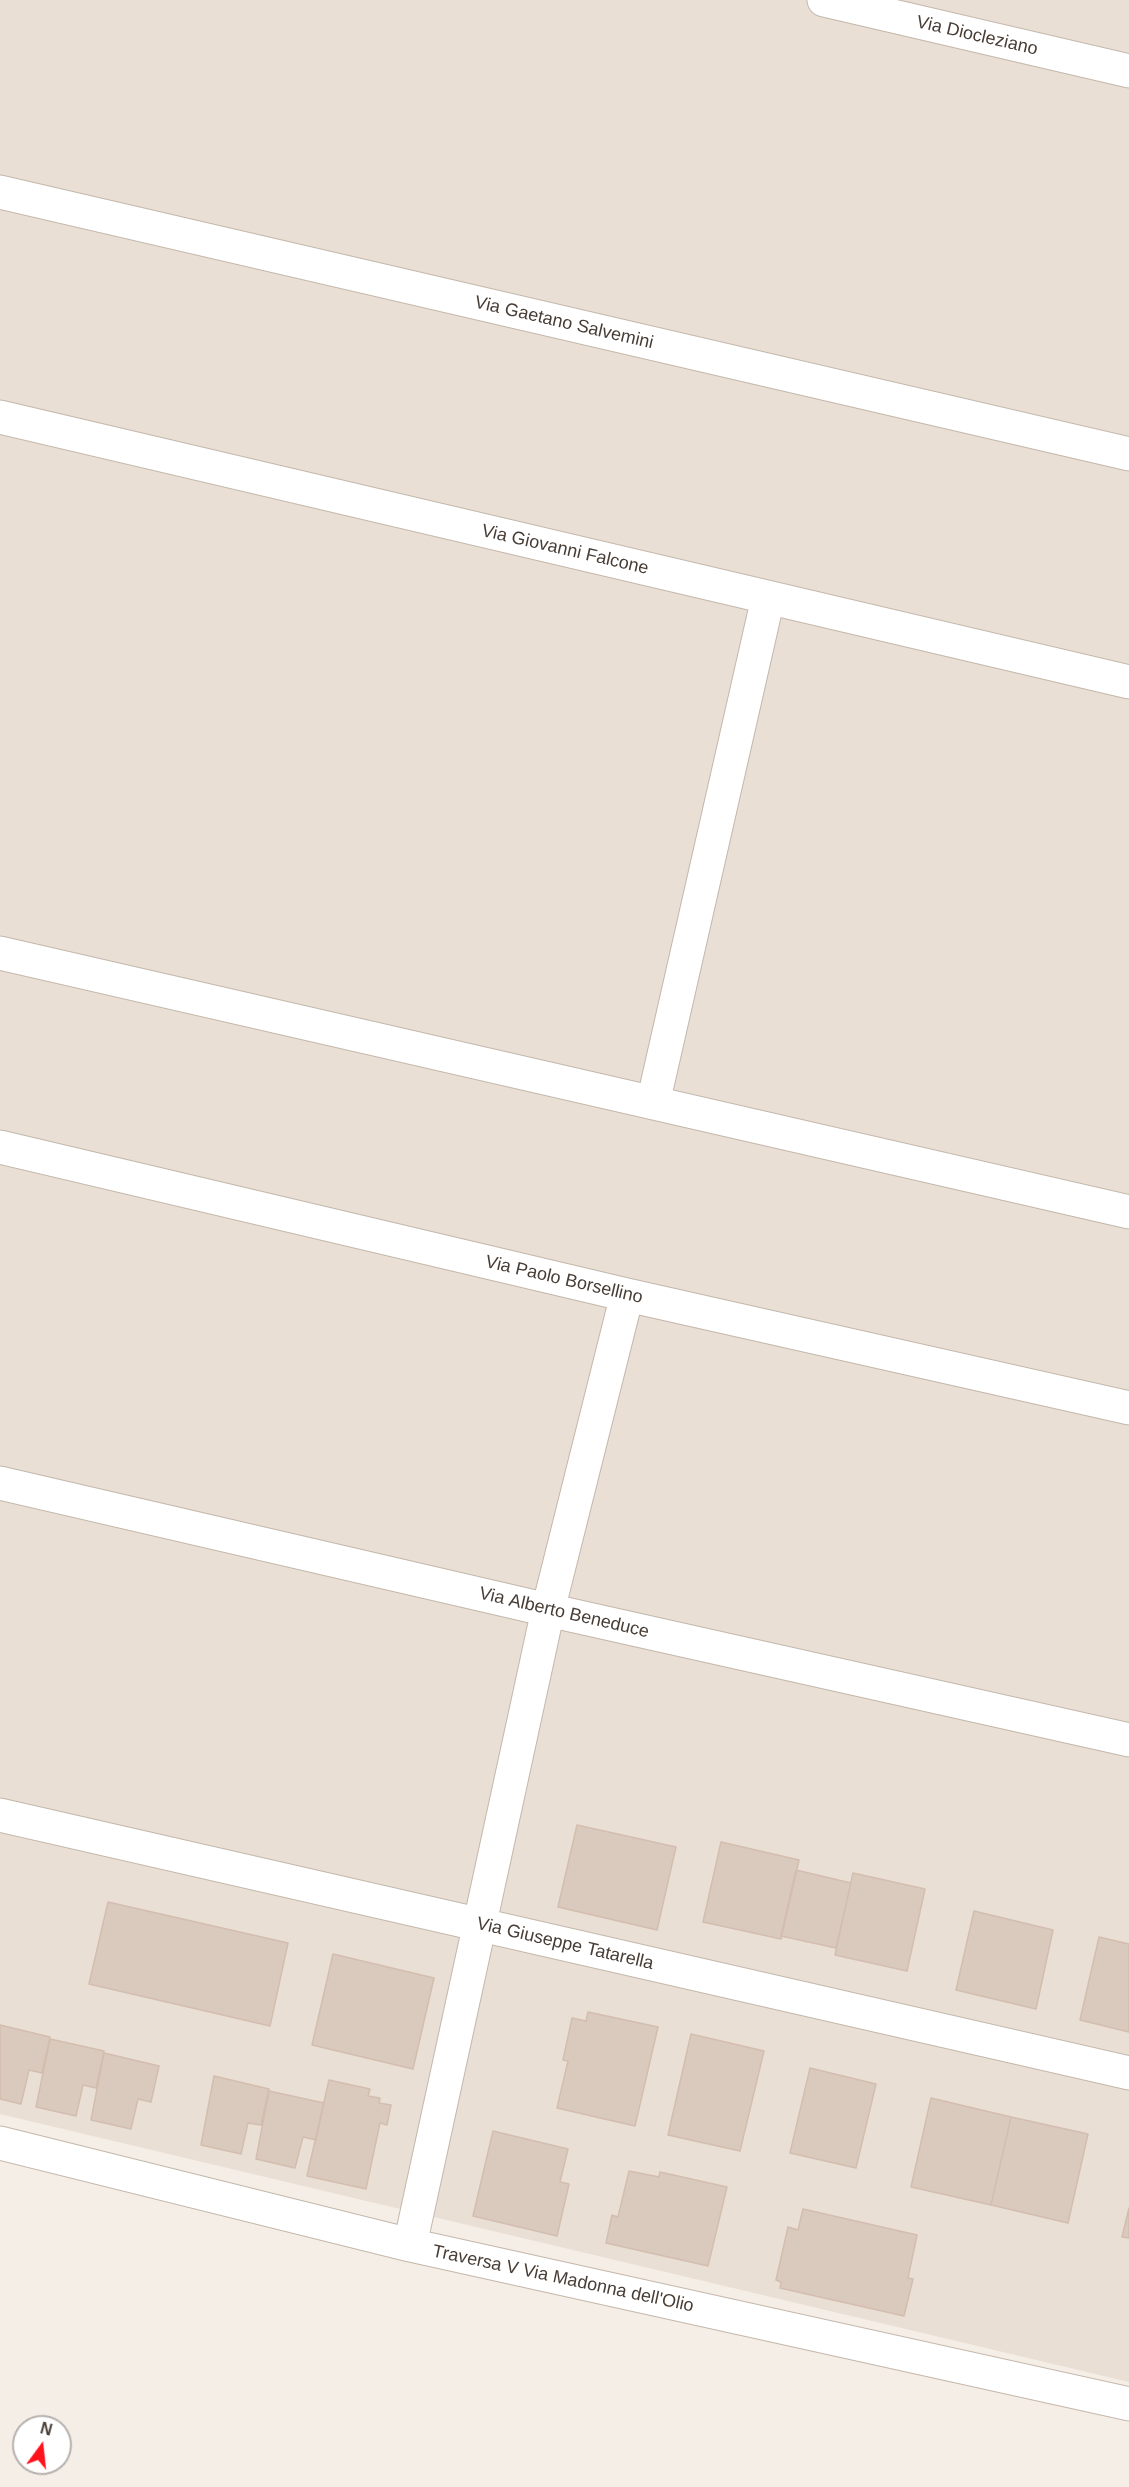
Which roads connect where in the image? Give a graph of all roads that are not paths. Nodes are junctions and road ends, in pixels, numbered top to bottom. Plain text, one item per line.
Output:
1 (824, 0) edge
2 (1129, 71) edge
3 (0, 192) edge
4 (0, 417) edge
5 (1129, 454) edge
6 (768, 598) junction
7 (1129, 682) edge
8 (0, 953) edge
9 (653, 1103) junction
10 (0, 1147) edge
11 (1129, 1212) edge
12 (627, 1295) junction
13 (1129, 1408) edge
14 (0, 1483) edge
15 (548, 1610) junction
16 (1129, 1740) edge
17 (0, 1815) edge
18 (480, 1924) junction
19 (1129, 2073) edge
20 (0, 2143) edge
21 (410, 2245) junction
22 (1129, 2404) edge

1 - 2 street, Via Diocleziano
3 - 5 street, Via Gaetano Salvemini
4 - 6 street, Via Giovanni Falcone
6 - 7 street, Via Giovanni Falcone
6 - 9 street
8 - 9 street
9 - 11 street
10 - 12 street, Via Paolo Borsellino
12 - 13 street, Via Paolo Borsellino
12 - 15 street
14 - 15 street, Via Alberto Beneduce
15 - 16 street, Via Alberto Beneduce
15 - 18 street
17 - 18 street, Via Giuseppe Tatarella
18 - 19 street, Via Giuseppe Tatarella
18 - 21 street
20 - 21 street, Traversa V Via Madonna dell'Olio
21 - 22 street, Traversa V Via Madonna dell'Olio

